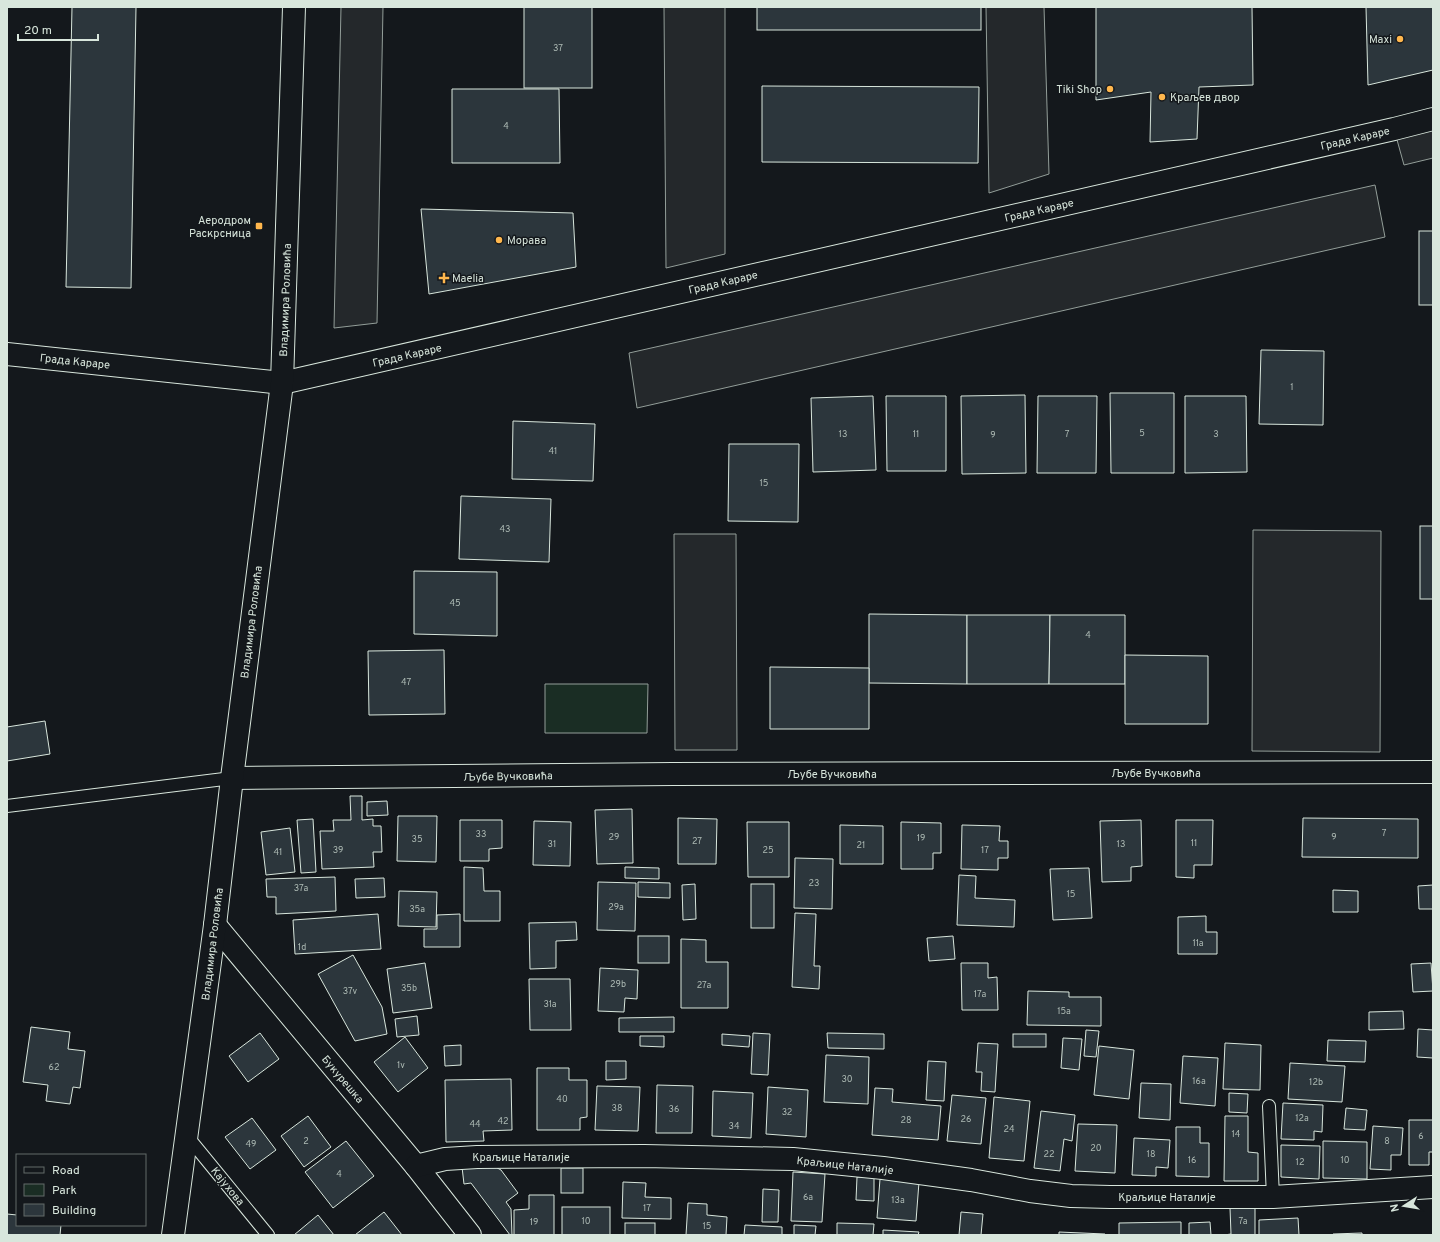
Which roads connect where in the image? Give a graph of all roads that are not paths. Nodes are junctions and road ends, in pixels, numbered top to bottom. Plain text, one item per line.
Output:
1 (294, 7) edge
2 (1433, 119) edge
3 (7, 354) edge
4 (282, 383) junction
5 (1433, 772) edge
6 (232, 778) junction
7 (7, 806) edge
8 (215, 925) junction
9 (1269, 1106) dead end
10 (187, 1136) junction
11 (416, 1166) junction
12 (1433, 1187) edge
13 (1273, 1196) junction
14 (173, 1235) edge
15 (268, 1235) edge
16 (470, 1235) edge

1 - 4 street, Владимира Роловића
2 - 4 street, Града Караре
3 - 4 street, Града Караре
4 - 6 street, Владимира Роловића
5 - 6 street, Љубе Вучковића
6 - 7 lane
6 - 8 street, Владимира Роловића
8 - 10 street, Владимира Роловића
8 - 11 street, Букурешка
9 - 13 lane
10 - 14 street, Владимира Роловића
10 - 15 lane, Кајухова
11 - 13 street, Краљице Наталије
11 - 16 street, Букурешка
12 - 13 street, Краљице Наталије

